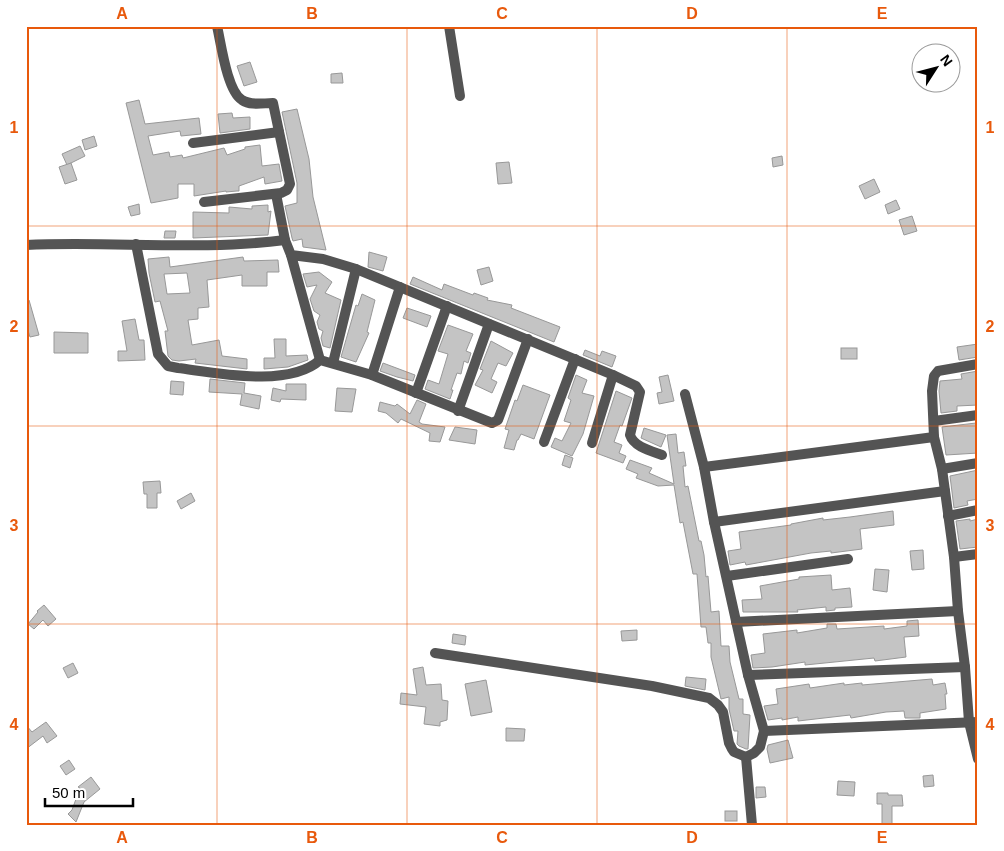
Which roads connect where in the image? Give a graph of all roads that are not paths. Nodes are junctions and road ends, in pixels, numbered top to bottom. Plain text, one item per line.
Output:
1 (217, 26) edge
2 (449, 26) edge
3 (460, 96) dead end
4 (279, 132) junction
5 (193, 143) dead end
6 (276, 194) junction
7 (204, 202) dead end
8 (285, 240) junction
9 (136, 244) junction
10 (26, 245) edge
11 (291, 256) junction
12 (356, 269) junction
13 (400, 287) junction
14 (447, 306) junction
15 (488, 324) junction
16 (528, 339) junction
17 (575, 359) junction
18 (320, 360) junction
19 (333, 363) junction
20 (978, 364) edge
21 (372, 375) junction
22 (613, 375) junction
23 (416, 393) junction
24 (685, 394) dead end
25 (458, 411) junction
26 (978, 415) edge
27 (934, 421) junction
28 (934, 437) junction
29 (544, 442) dead end
30 (592, 443) dead end
31 (662, 455) dead end
32 (978, 463) edge
33 (704, 467) junction
34 (942, 469) junction
35 (945, 491) junction
36 (978, 510) edge
37 (948, 516) junction
38 (714, 522) junction
39 (978, 554) edge
40 (954, 557) junction
41 (848, 559) dead end
42 (727, 576) junction
43 (958, 611) junction
44 (736, 622) junction
45 (435, 653) dead end
46 (965, 667) junction
47 (748, 676) junction
48 (978, 694) edge
49 (966, 695) junction
50 (973, 722) edge
51 (764, 731) junction
52 (746, 757) junction
53 (978, 759) edge
54 (752, 825) edge

1 - 4 street
2 - 3 street
4 - 5 street
4 - 6 street
6 - 7 street
6 - 8 street
8 - 9 street
8 - 11 street
9 - 10 street
9 - 18 street
11 - 12 street
11 - 18 street
12 - 13 street
12 - 19 street
13 - 14 street
13 - 21 street
14 - 15 street
14 - 23 street
15 - 16 street
15 - 25 street
16 - 17 street
16 - 25 street
17 - 22 street
17 - 29 street
18 - 19 street
19 - 21 street
20 - 27 street
21 - 23 street
22 - 30 street
22 - 31 street
23 - 25 street
24 - 33 street
26 - 27 street
27 - 28 street
28 - 33 street
28 - 34 street
32 - 34 street
33 - 38 street
34 - 35 street
35 - 37 street
35 - 38 street
36 - 37 street
37 - 40 street
38 - 42 street
39 - 40 street
40 - 43 street
41 - 42 street
42 - 44 street
43 - 44 street
43 - 46 street
44 - 47 street
45 - 52 street
46 - 47 street
46 - 49 street
47 - 51 street
48 - 49 street
49 - 50 street
50 - 51 street
50 - 53 street
51 - 52 street
52 - 54 street

